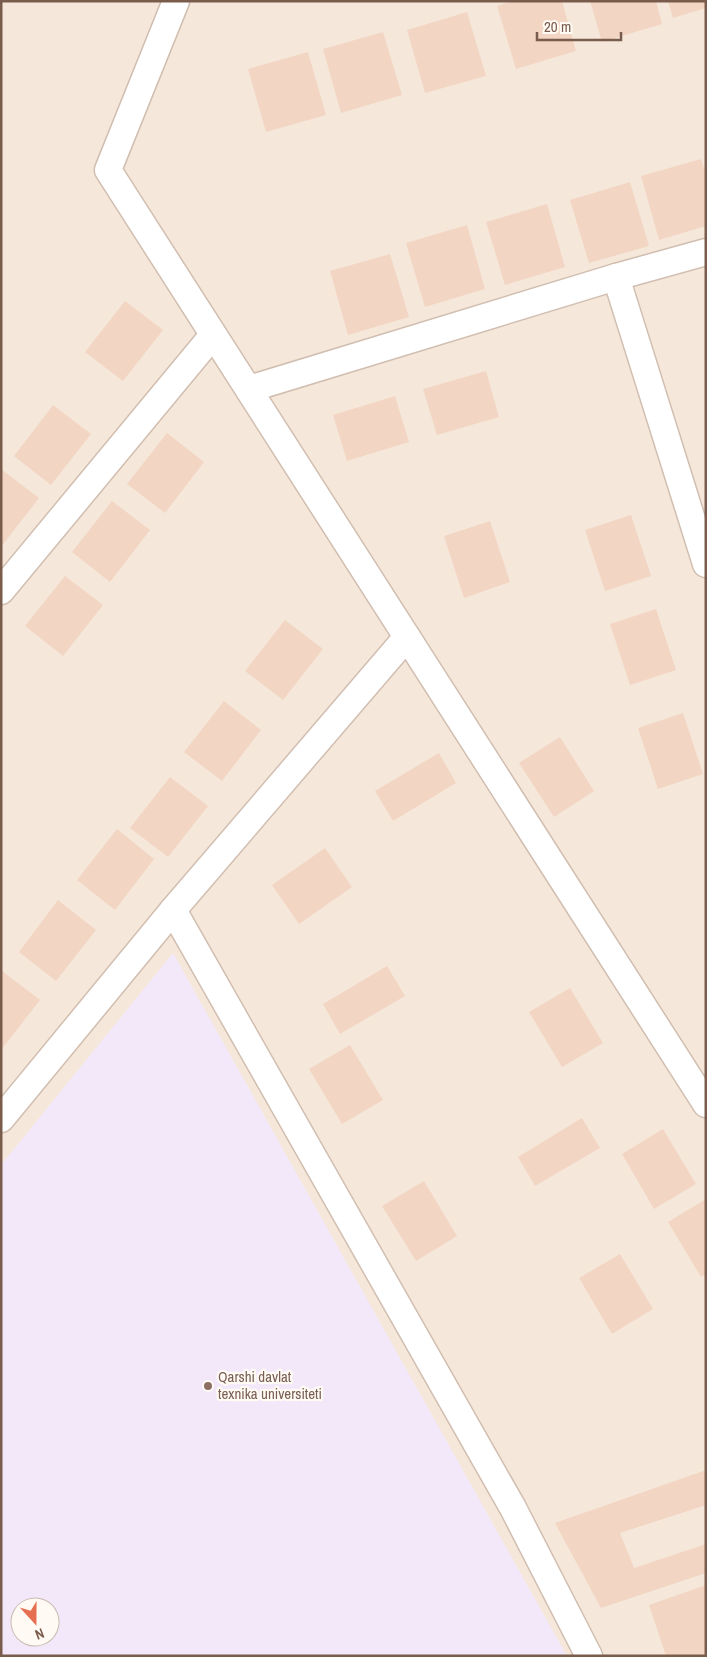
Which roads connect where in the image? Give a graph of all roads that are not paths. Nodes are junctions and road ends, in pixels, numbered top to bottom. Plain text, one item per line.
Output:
1 (176, 1) edge
2 (706, 252) edge
3 (616, 277) junction
4 (213, 335) junction
5 (249, 389) junction
6 (706, 564) edge
7 (1, 591) edge
8 (407, 637) junction
9 (173, 910) junction
10 (706, 1104) edge
11 (1, 1119) edge
12 (590, 1656) edge

1 - 4 street
2 - 3 street
3 - 5 street
3 - 6 street
4 - 5 street
4 - 7 street
5 - 8 street
8 - 9 street
8 - 10 street
9 - 11 street
9 - 12 street

